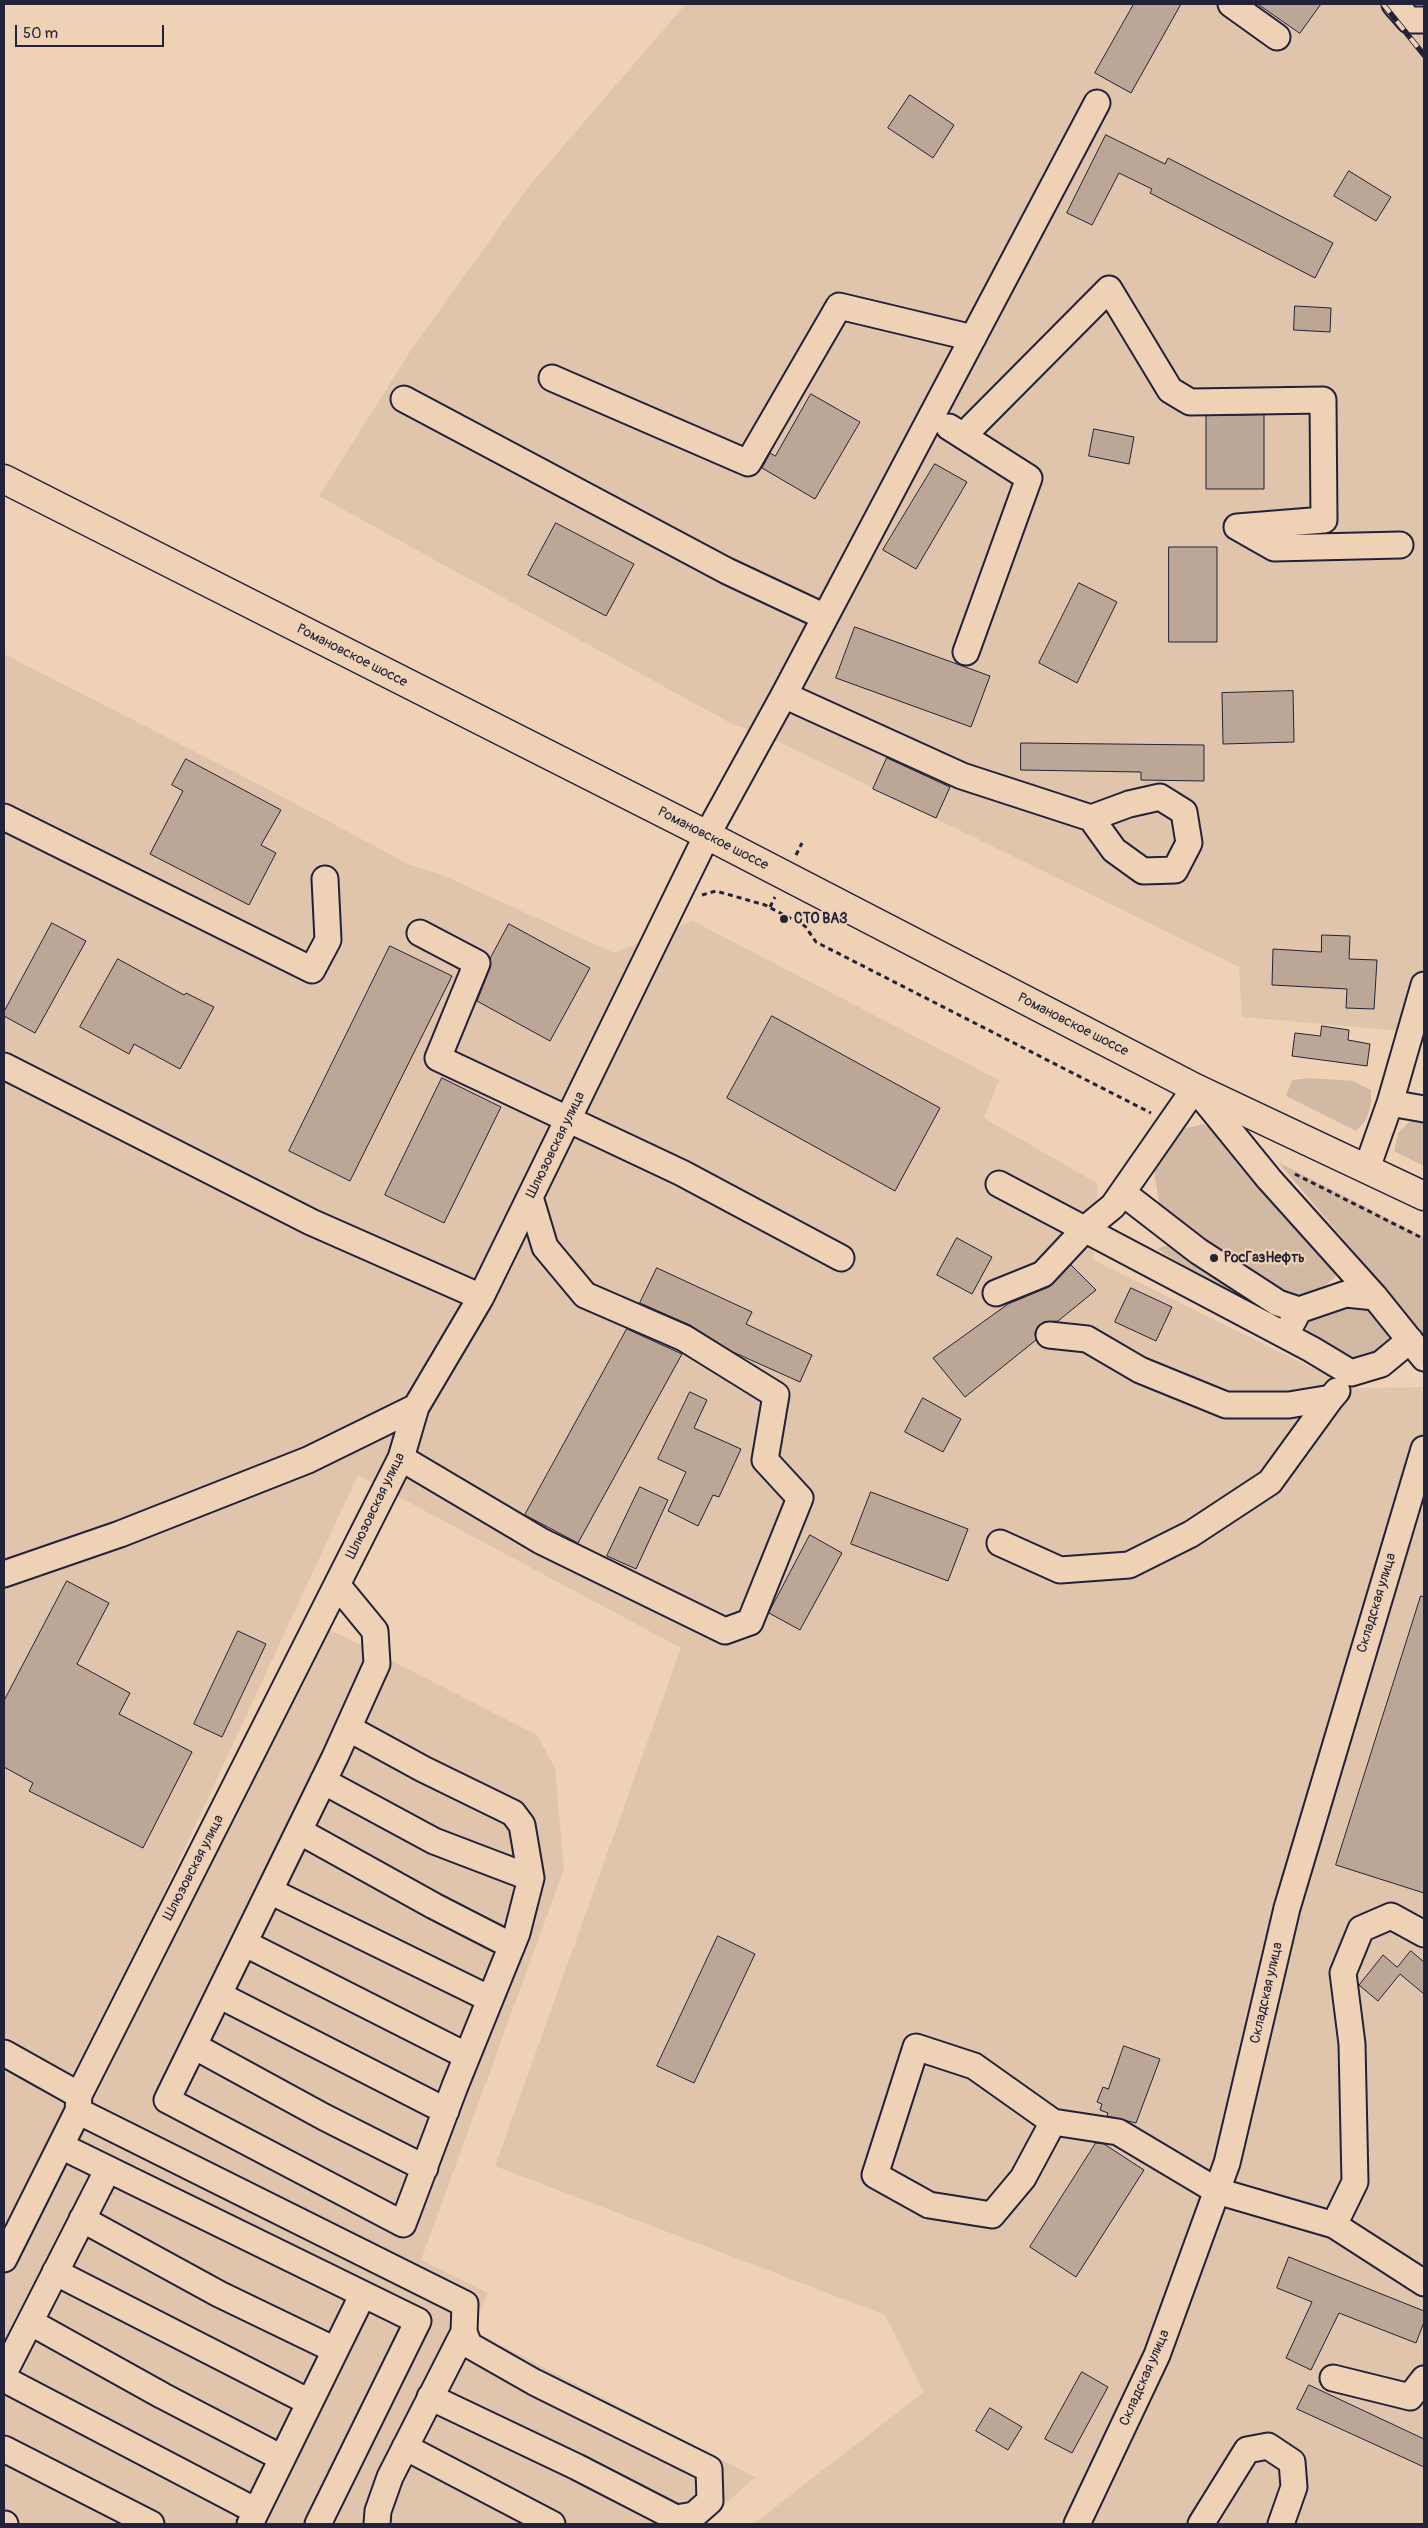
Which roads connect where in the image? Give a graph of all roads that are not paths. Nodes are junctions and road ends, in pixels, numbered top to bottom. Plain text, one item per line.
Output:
1 (1231, 4) edge
2 (1395, 4) edge
3 (1424, 20) edge
4 (1278, 37) dead end
5 (1097, 103) dead end
6 (973, 338) junction
7 (552, 378) dead end
8 (404, 399) dead end
9 (932, 416) junction
10 (963, 436) junction
11 (4, 479) edge
12 (1400, 545) dead end
13 (825, 617) junction
14 (966, 652) dead end
15 (784, 695) junction
16 (4, 817) edge
17 (1092, 818) dead end
18 (707, 835) junction
19 (325, 879) dead end
20 (420, 933) dead end
21 (1424, 985) edge
22 (4, 1066) edge
23 (1194, 1088) junction
24 (1390, 1103) junction
25 (1424, 1109) edge
26 (569, 1121) junction
27 (1367, 1168) junction
28 (999, 1184) dead end
29 (1123, 1193) junction
30 (1424, 1196) edge
31 (530, 1198) junction
32 (1085, 1229) junction
33 (840, 1258) dead end
34 (996, 1293) dead end
35 (481, 1297) junction
36 (1375, 1297) junction
37 (1299, 1310) junction
38 (1049, 1336) dead end
39 (1311, 1349) junction
40 (1417, 1349) edge
41 (1351, 1373) junction
42 (1331, 1398) junction
43 (416, 1407) junction
44 (1424, 1449) edge
45 (401, 1458) junction
46 (1000, 1543) dead end
47 (4, 1574) edge
48 (338, 1586) junction
49 (348, 1728) junction
50 (323, 1781) junction
51 (299, 1831) junction
52 (531, 1878) junction
53 (270, 1892) junction
54 (1424, 1934) edge
55 (244, 1942) junction
56 (512, 1946) junction
57 (219, 1995) junction
58 (490, 1999) junction
59 (194, 2046) junction
60 (4, 2054) edge
61 (467, 2056) junction
62 (79, 2103) junction
63 (446, 2111) junction
64 (1053, 2122) junction
65 (61, 2146) junction
66 (425, 2168) junction
67 (108, 2169) junction
68 (1217, 2191) junction
69 (82, 2219) junction
70 (1334, 2225) junction
71 (4, 2260) edge
72 (56, 2272) junction
73 (1424, 2283) edge
74 (364, 2294) junction
75 (30, 2322) junction
76 (464, 2332) junction
77 (335, 2350) junction
78 (4, 2372) edge
79 (1333, 2378) dead end
80 (4, 2379) edge
81 (1424, 2379) edge
82 (430, 2397) junction
83 (309, 2402) junction
84 (405, 2447) junction
85 (4, 2449) edge
86 (282, 2458) junction
87 (253, 2518) edge
88 (690, 2520) edge
89 (381, 2523) edge
90 (151, 2524) edge
91 (318, 2524) edge
92 (552, 2524) edge
93 (1077, 2524) edge
94 (1201, 2524) edge
95 (1282, 2524) edge

1 - 4 street
2 - 3 street
5 - 6 street, Шлюзовская улица
6 - 7 street
6 - 9 street, Шлюзовская улица
8 - 13 street
9 - 10 street
9 - 13 street, Шлюзовская улица
10 - 12 street
10 - 14 street
11 - 18 main road, Романовское шоссе
13 - 15 street, Шлюзовская улица
15 - 17 street
15 - 18 street, Шлюзовская улица
16 - 19 street
18 - 23 main road, Романовское шоссе
18 - 26 street, Шлюзовская улица
20 - 26 street
21 - 24 street
22 - 35 street
23 - 27 main road, Романовское шоссе
23 - 29 street
23 - 36 street
24 - 25 street
24 - 27 street
26 - 31 street, Шлюзовская улица
26 - 33 street
27 - 30 main road, Романовское шоссе
28 - 32 street
29 - 32 street
29 - 37 street
31 - 35 street, Шлюзовская улица
31 - 45 street
32 - 34 street
32 - 39 street
35 - 43 street, Шлюзовская улица
36 - 37 street
36 - 40 street
37 - 39 street
38 - 42 street
39 - 41 street
40 - 41 street
41 - 42 street
42 - 46 street
43 - 45 street, Шлюзовская улица
43 - 47 street
44 - 68 street, Складская улица
45 - 48 street, Шлюзовская улица
48 - 49 street
48 - 62 street, Шлюзовская улица
49 - 50 street
49 - 52 street
50 - 51 street
50 - 52 street
51 - 53 street
51 - 56 street
52 - 56 street
53 - 55 street
53 - 58 street
54 - 70 street
55 - 57 street
55 - 61 street
56 - 58 street
57 - 59 street
57 - 63 street
58 - 61 street
59 - 66 street
59 - 66 street
60 - 62 street
61 - 63 street
62 - 65 street, Шлюзовская улица
62 - 76 street
63 - 66 street
64 - 64 street
64 - 68 street
65 - 67 street
65 - 71 street, Шлюзовская улица
67 - 69 street
67 - 74 street
68 - 70 street
68 - 93 street, Складская улица
69 - 72 street
69 - 77 street
70 - 73 street
72 - 75 street
72 - 83 street
74 - 77 street
74 - 91 street
75 - 78 street
75 - 86 street
76 - 82 street
76 - 88 street
77 - 83 street
79 - 81 street
80 - 87 street
82 - 84 street
82 - 88 street
83 - 86 street
84 - 89 street
84 - 92 street
85 - 90 street
86 - 87 street
94 - 95 street

